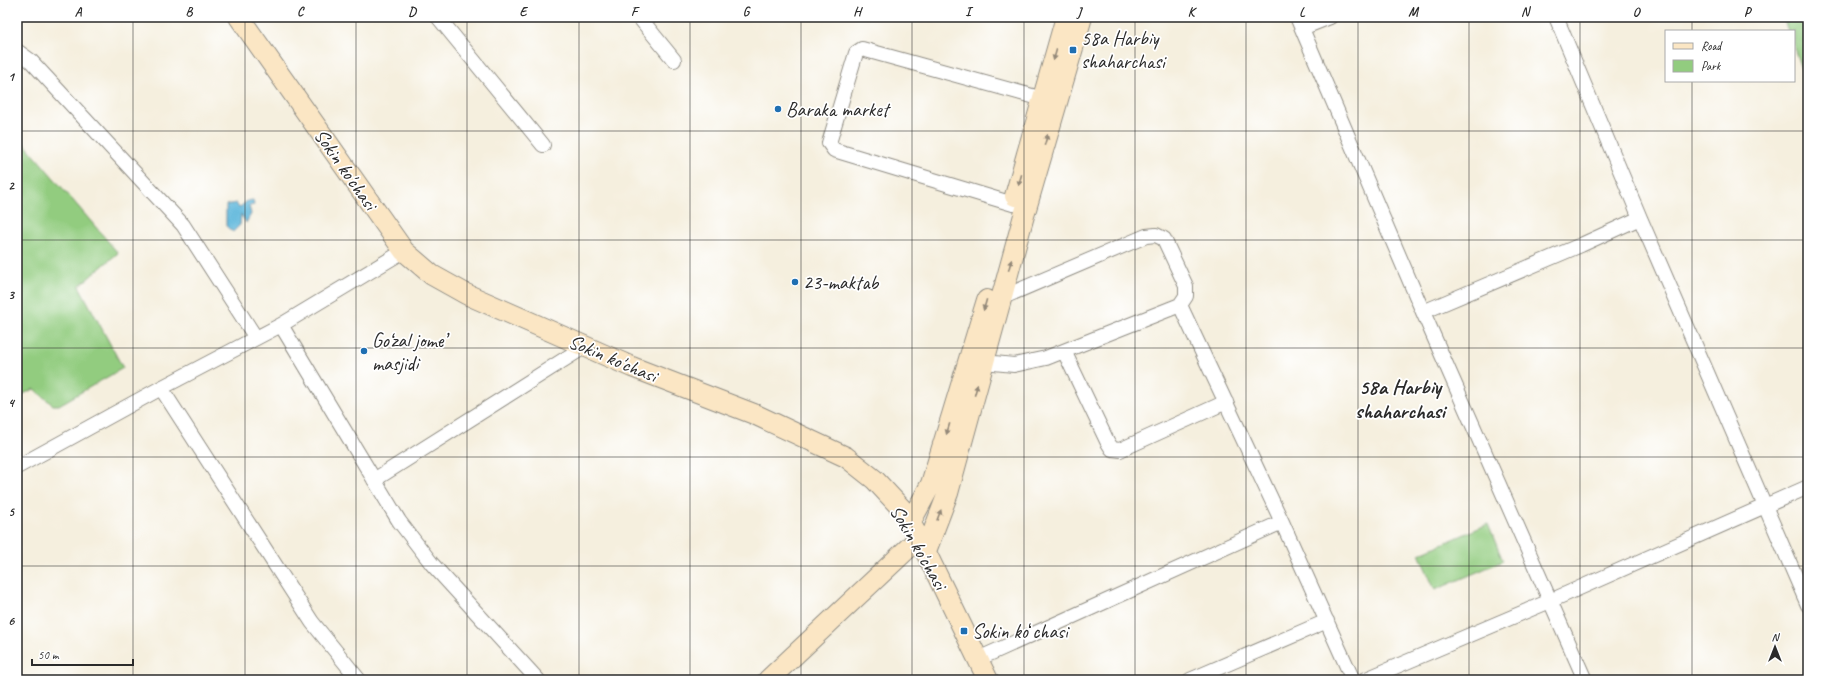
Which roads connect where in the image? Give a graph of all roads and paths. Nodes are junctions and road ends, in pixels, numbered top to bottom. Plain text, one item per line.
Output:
1 (239, 17) edge
2 (438, 17) edge
3 (639, 17) edge
4 (1066, 17) edge
5 (1082, 17) edge
6 (1330, 17) edge
7 (1556, 17) edge
8 (1300, 23) edge
9 (17, 51) edge
10 (674, 60) dead end
11 (1043, 99) junction
12 (543, 145) dead end
13 (1013, 204) junction
14 (1640, 218) junction
15 (404, 251) junction
16 (1001, 298) junction
17 (1180, 305) junction
18 (1423, 312) junction
19 (281, 325) junction
20 (256, 338) junction
21 (584, 346) junction
22 (1064, 351) junction
23 (984, 362) junction
24 (161, 388) junction
25 (1226, 402) junction
26 (17, 467) edge
27 (374, 480) junction
28 (1808, 487) edge
29 (1764, 506) junction
30 (1282, 522) junction
31 (918, 537) junction
32 (1550, 601) junction
33 (1808, 605) edge
34 (1327, 621) junction
35 (978, 659) junction
36 (359, 680) edge
37 (538, 680) edge
38 (768, 680) edge
39 (988, 680) edge
40 (1190, 680) edge
41 (1353, 680) edge
42 (1364, 680) edge
43 (1585, 680) edge

1 - 15 street, Sokin ko'chasi
2 - 12 street
3 - 10 street
4 -> 11 street
16 -> 5 street
6 - 8 street
7 - 14 street
8 - 18 street
9 - 20 street
11 -> 13 street
11 - 13 street
13 -> 31 street
14 - 18 street
14 - 29 street
15 - 19 street
15 - 21 street, Sokin ko'chasi
16 - 17 street
16 - 23 street
17 - 22 street
17 - 25 street
18 - 32 street
19 - 20 street
19 - 27 street
20 - 24 street
21 - 27 street
21 - 31 street, Sokin ko'chasi
22 - 23 street
22 - 25 street
31 -> 23 street
24 - 26 street
24 - 36 street
25 - 30 street
27 - 37 street
28 - 29 street
29 - 32 street
29 - 33 street
30 - 34 street
30 - 35 street
31 - 35 street, Sokin ko'chasi
31 - 38 street
32 - 42 street
32 - 43 street
34 - 40 street
34 - 41 street
35 - 39 street, Sokin ko'chasi

